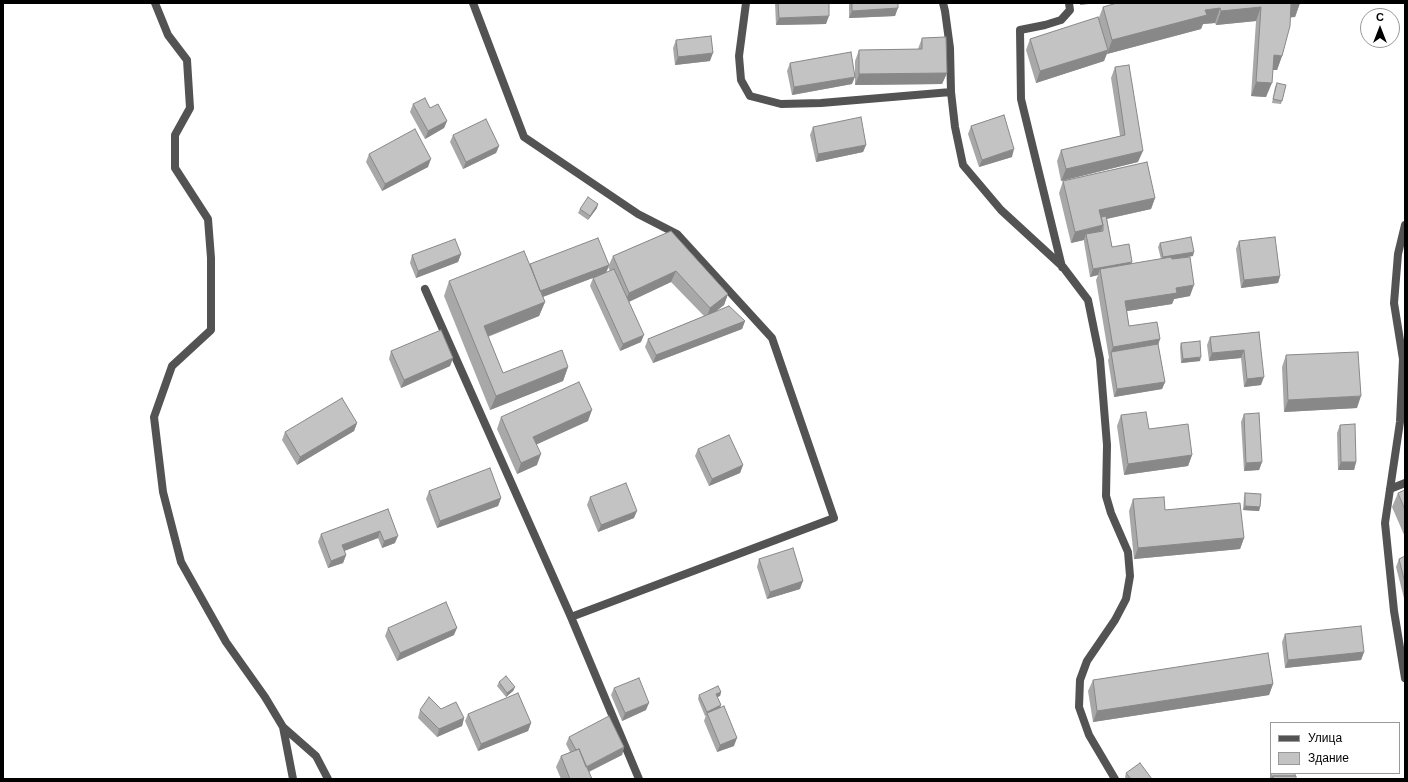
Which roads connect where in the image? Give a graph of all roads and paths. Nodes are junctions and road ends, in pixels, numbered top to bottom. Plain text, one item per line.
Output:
1 (155, 3) edge
2 (474, 3) edge
3 (746, 3) edge
4 (943, 3) edge
5 (1069, 3) edge
6 (951, 92) junction
7 (1405, 225) edge
8 (1063, 268) junction
9 (425, 289) dead end
10 (1405, 483) edge
11 (1390, 489) junction
12 (571, 617) junction
13 (1405, 678) edge
14 (283, 727) junction
15 (293, 779) edge
16 (328, 779) edge
17 (640, 779) edge
18 (1115, 779) edge

1 - 14 street
2 - 12 street
3 - 6 street
4 - 6 street
5 - 8 street
6 - 8 street
7 - 11 street
8 - 18 street
9 - 12 street
10 - 11 street
11 - 13 street
12 - 17 street
14 - 15 street
14 - 16 street

